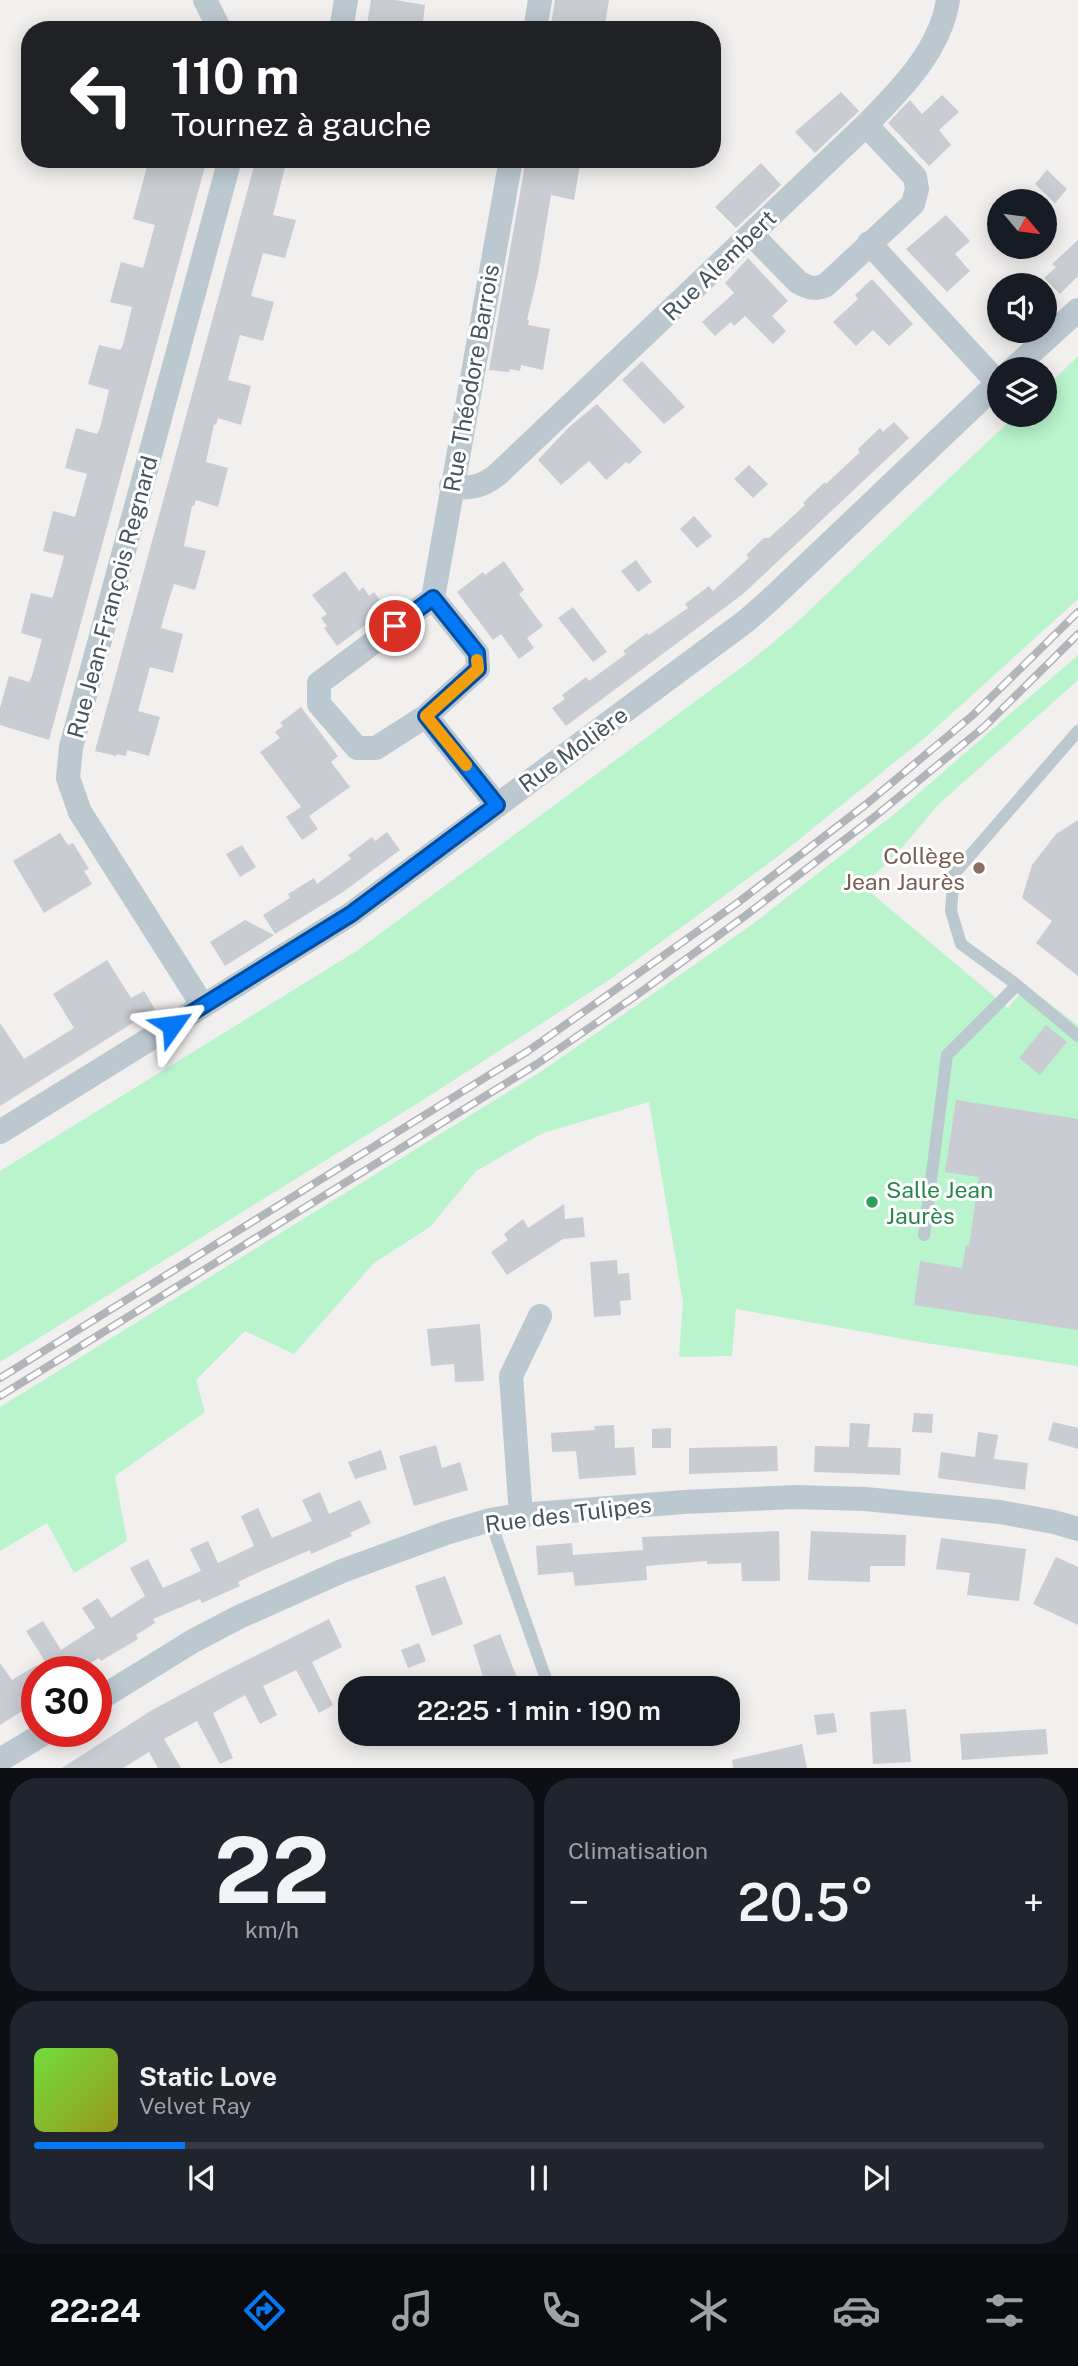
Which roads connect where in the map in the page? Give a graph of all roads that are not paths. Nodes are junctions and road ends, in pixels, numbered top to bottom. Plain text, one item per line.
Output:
1 (205, 0) edge
2 (345, 0) edge
3 (540, 0) edge
4 (948, 0) edge
5 (216, 21) edge
6 (342, 21) edge
7 (536, 21) edge
8 (866, 125) junction
9 (228, 168) edge
10 (509, 168) edge
11 (751, 234) junction
12 (869, 243) junction
13 (1078, 310) edge
14 (1026, 357) edge
15 (987, 362) edge
16 (987, 393) edge
17 (451, 486) junction
18 (433, 598) junction
19 (426, 716) junction
20 (1078, 731) edge
21 (497, 805) junction
22 (1017, 985) junction
23 (203, 1006) junction
24 (1078, 1036) edge
25 (0, 1132) edge
26 (923, 1235) dead end
27 (540, 1316) dead end
28 (521, 1515) junction
29 (490, 1520) junction
30 (1078, 1529) edge
31 (545, 1676) dead end
32 (112, 1691) edge
33 (22, 1747) edge
34 (0, 1760) edge

1 - 5 street
2 - 6 street
3 - 7 street
4 - 8 street, Rue Alembert
8 - 11 street, Rue Alembert
8 - 12 street
9 - 23 street, Rue Jean-François Regnard
10 - 17 street, Rue Théodore Barrois
11 - 12 street
11 - 17 street, Rue Alembert
12 - 15 street
13 - 14 street, Rue Molière
16 - 21 street, Rue Molière
17 - 18 street, Rue Théodore Barrois
18 - 19 street
18 - 19 street
19 - 21 street
20 - 22 lane
21 - 23 street, Rue Molière
22 - 24 lane
22 - 26 lane
23 - 25 street, Rue Molière
27 - 28 street
28 - 29 street, Rue des Tulipes
28 - 30 street, Rue des Tulipes
29 - 31 lane
29 - 32 street, Rue des Tulipes
33 - 34 street

